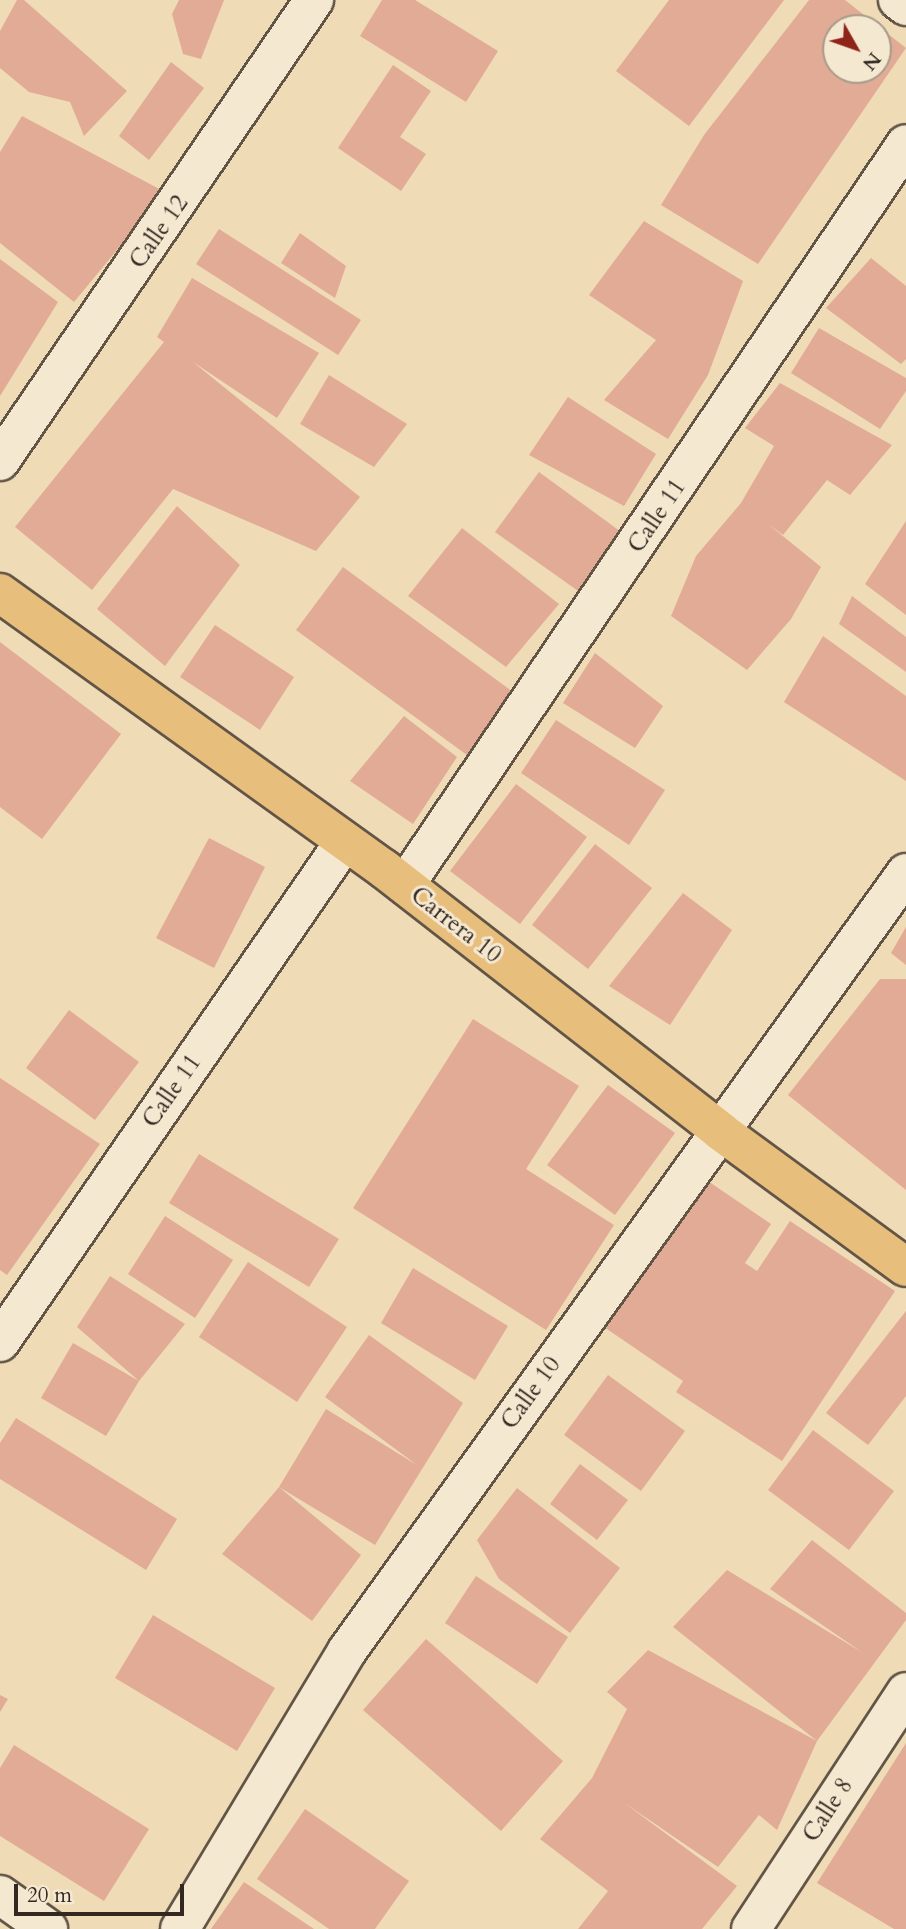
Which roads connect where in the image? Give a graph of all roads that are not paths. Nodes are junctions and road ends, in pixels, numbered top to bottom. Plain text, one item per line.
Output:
1 (314, 0) edge
2 (898, 0) edge
3 (906, 6) edge
4 (906, 144) edge
5 (0, 461) edge
6 (0, 593) edge
7 (345, 841) junction
8 (906, 873) edge
9 (405, 885) junction
10 (720, 1131) junction
11 (906, 1267) edge
12 (0, 1342) edge
13 (906, 1692) edge
14 (0, 1895) edge
15 (48, 1929) edge
16 (180, 1929) edge
17 (751, 1929) edge

1 - 5 street, Calle 12
2 - 3 street
4 - 9 street, Calle 11
6 - 7 main road, Carrera 10
7 - 9 main road, Carrera 10
7 - 12 street, Calle 11
8 - 10 street, Calle 10
9 - 10 main road, Carrera 10
10 - 11 main road, Carrera 10
10 - 16 street, Calle 10
13 - 17 street, Calle 8
14 - 15 street

